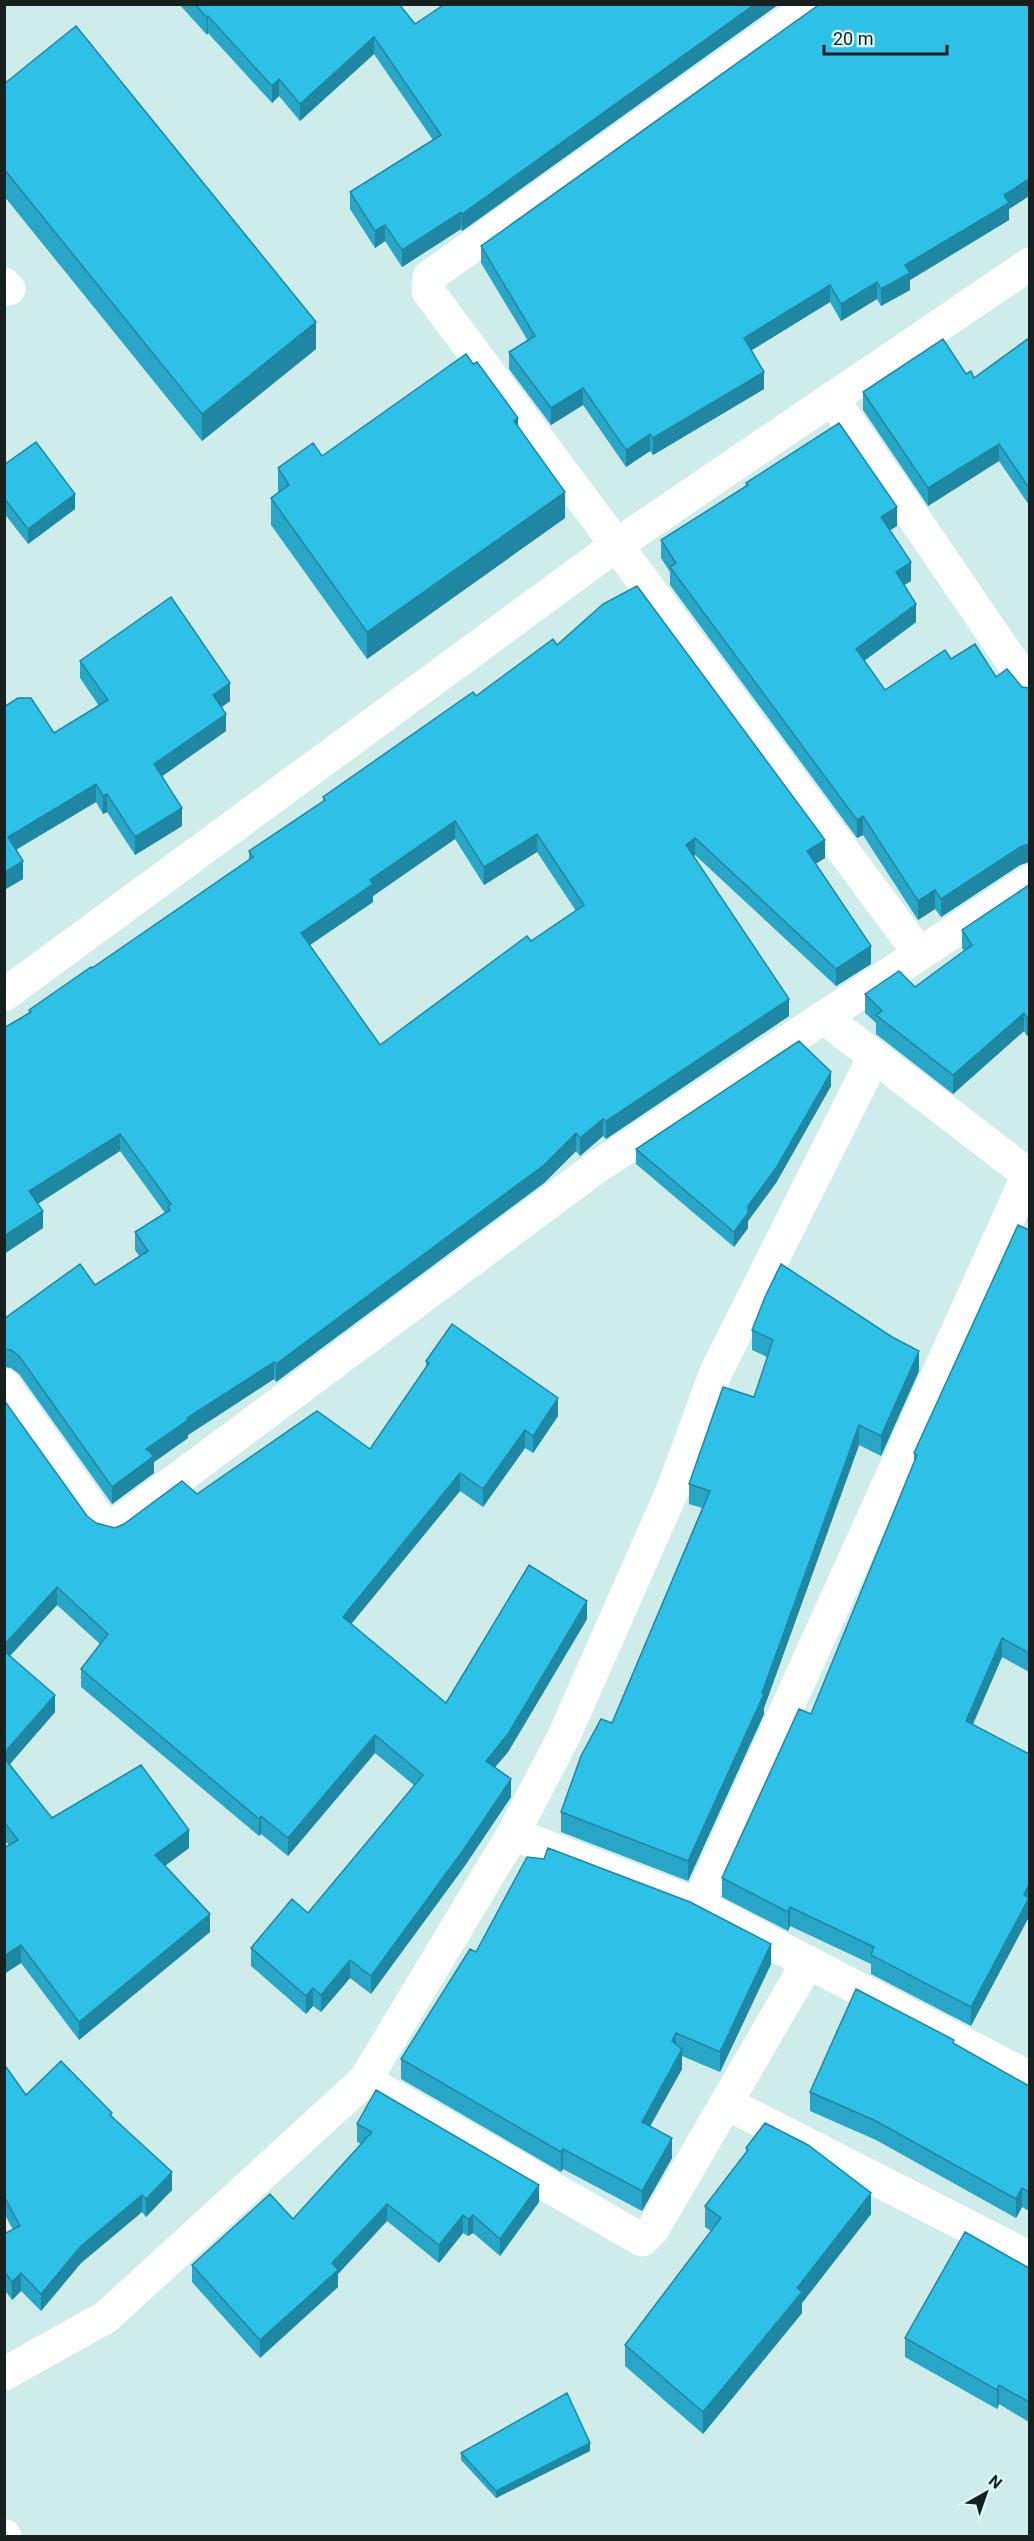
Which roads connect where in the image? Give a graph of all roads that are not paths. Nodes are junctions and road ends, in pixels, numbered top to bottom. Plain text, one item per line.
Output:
1 (812, 4) edge
2 (1029, 264) edge
3 (832, 398) junction
4 (615, 546) junction
5 (1029, 688) edge
6 (1029, 881) edge
7 (919, 953) junction
8 (4, 995) edge
9 (823, 1017) junction
10 (874, 1057) junction
11 (1029, 1175) edge
12 (4, 1385) edge
13 (513, 1834) junction
14 (698, 1905) junction
15 (808, 1962) junction
16 (1029, 2078) edge
17 (365, 2080) junction
18 (726, 2103) junction
19 (1029, 2258) edge
20 (4, 2374) edge

1 - 4 street
2 - 3 street
3 - 4 street
3 - 5 street
4 - 7 street
4 - 8 street
6 - 7 street
7 - 9 street
9 - 10 street
9 - 12 street
10 - 11 street
10 - 13 street
11 - 14 street
13 - 14 street
13 - 17 street
14 - 15 street
15 - 16 street
15 - 18 street
17 - 18 street
17 - 20 street
18 - 19 street

